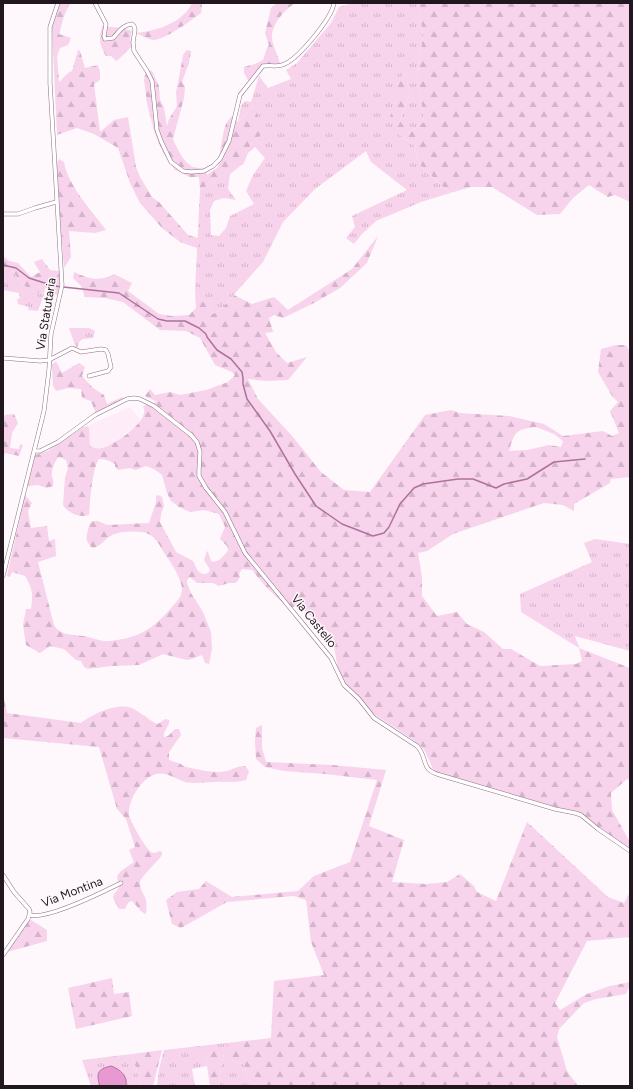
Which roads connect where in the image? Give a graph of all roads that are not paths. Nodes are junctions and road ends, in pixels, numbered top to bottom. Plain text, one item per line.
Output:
1 (58, 3) edge
2 (95, 3) edge
3 (334, 3) edge
4 (56, 202) junction
5 (3, 214) edge
6 (3, 358) edge
7 (49, 360) junction
8 (89, 376) dead end
9 (35, 451) junction
10 (3, 576) edge
11 (630, 851) edge
12 (3, 875) edge
13 (121, 883) dead end
14 (30, 915) junction
15 (3, 955) edge

1 - 4 street, Via Statutaria
2 - 3 street
4 - 5 street
4 - 7 street, Via Statutaria
6 - 7 street
7 - 8 street
7 - 9 street, Via Statutaria
9 - 10 street, Via Statutaria
9 - 11 street, Via Castello
12 - 14 street
13 - 14 street, Via Montina
14 - 15 street

